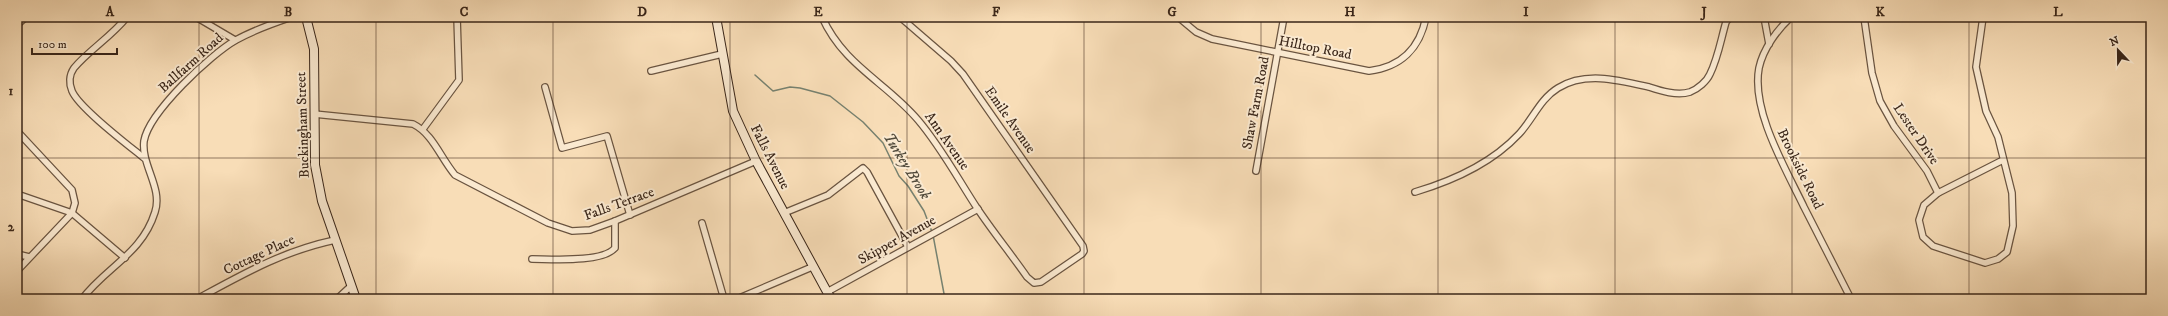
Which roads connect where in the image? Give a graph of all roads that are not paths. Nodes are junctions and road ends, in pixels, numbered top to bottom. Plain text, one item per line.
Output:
1 (26, 17) edge
2 (127, 17) edge
3 (196, 17) edge
4 (292, 17) edge
5 (306, 17) edge
6 (457, 17) edge
7 (716, 17) edge
8 (822, 17) edge
9 (900, 17) edge
10 (1178, 17) edge
11 (1284, 17) edge
12 (1426, 17) edge
13 (1730, 17) edge
14 (1764, 17) edge
15 (1791, 17) edge
16 (1864, 17) edge
17 (1983, 17) edge
18 (17, 26) edge
19 (235, 40) junction
20 (1769, 44) junction
21 (1278, 53) junction
22 (722, 54) junction
23 (651, 70) dead end
24 (545, 87) dead end
25 (314, 114) junction
26 (423, 129) junction
27 (17, 131) edge
28 (144, 158) junction
29 (2003, 160) junction
30 (756, 161) junction
31 (1256, 171) dead end
32 (1414, 192) dead end
33 (1938, 193) junction
34 (17, 194) edge
35 (978, 209) junction
36 (784, 212) junction
37 (72, 213) junction
38 (630, 215) junction
39 (615, 222) junction
40 (702, 223) dead end
41 (335, 240) junction
42 (908, 247) junction
43 (17, 254) edge
44 (29, 257) junction
45 (125, 258) junction
46 (532, 259) dead end
47 (812, 267) junction
48 (17, 271) edge
49 (1034, 283) joint
50 (352, 286) junction
51 (829, 296) edge
52 (82, 299) edge
53 (197, 299) edge
54 (337, 299) edge
55 (356, 299) edge
56 (724, 299) edge
57 (737, 299) edge
58 (1851, 299) edge

1 - 18 street
2 - 28 street
3 - 19 street
4 - 19 street, Ballfarm Road
5 - 25 main road, Buckingham Street
6 - 26 street
7 - 22 main road, Falls Avenue
8 - 35 street, Ann Avenue
9 - 49 street, Emile Avenue
10 - 21 street, Hilltop Road
11 - 21 street, Shaw Farm Road
12 - 21 street, Hilltop Road
13 - 32 street
14 - 20 street
15 - 20 street, Brookside Road
16 - 33 street, Lester Drive
17 - 29 street
19 - 28 street, Ballfarm Road
20 - 58 street, Brookside Road
21 - 31 street, Shaw Farm Road
22 - 23 street
22 - 30 main road, Falls Avenue
24 - 38 street
25 - 26 street
25 - 41 main road, Buckingham Street
26 - 39 street, Falls Terrace
27 - 37 street
28 - 45 street, Ballfarm Road
29 - 33 street
29 - 33 street
30 - 36 main road, Falls Avenue
30 - 38 street, Falls Terrace
34 - 37 street
35 - 42 street, Skipper Avenue
35 - 49 street, Ann Avenue
36 - 42 street
36 - 47 main road, Falls Avenue
37 - 44 street
37 - 45 street
38 - 39 street, Falls Terrace
39 - 46 street
40 - 56 street
41 - 50 main road, Buckingham Street
41 - 53 street, Cottage Place
42 - 51 street, Skipper Avenue
43 - 44 street
44 - 48 street
45 - 52 street, Ballfarm Road
47 - 51 main road, Falls Avenue
47 - 57 street
50 - 54 street
50 - 55 main road, Buckingham Street

